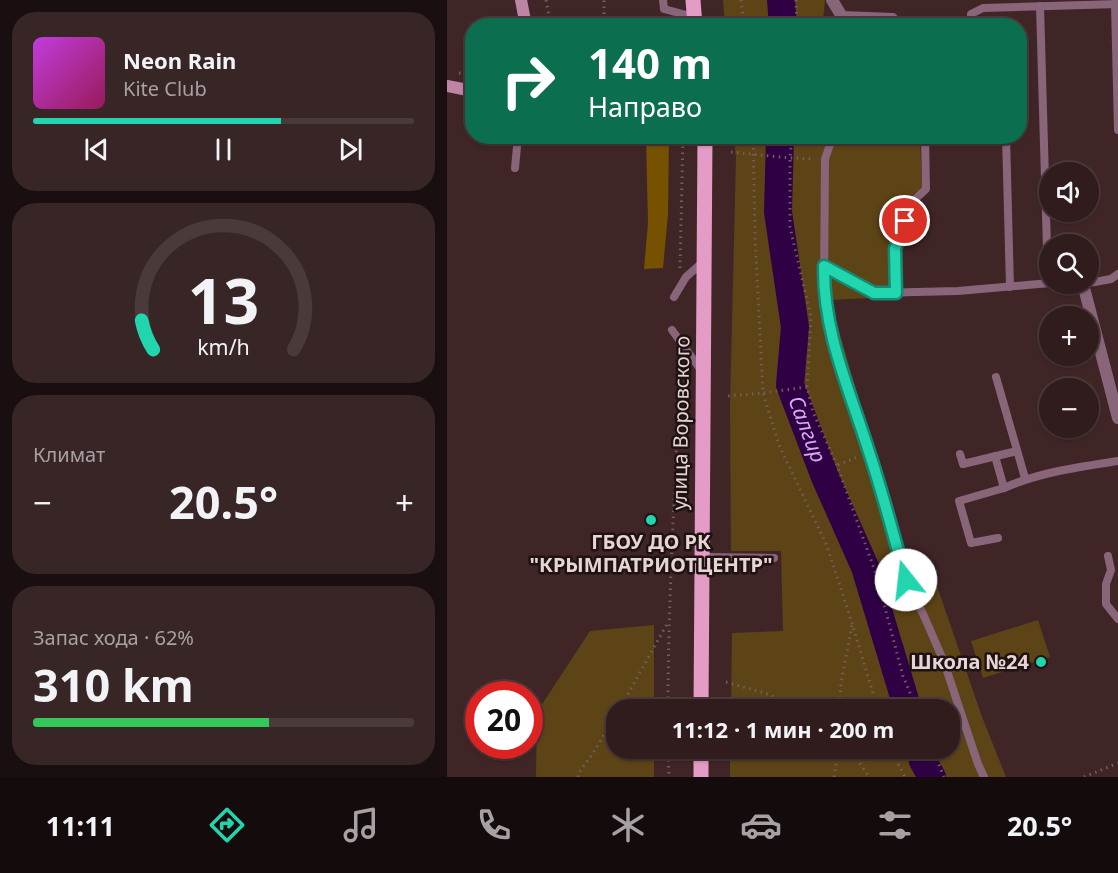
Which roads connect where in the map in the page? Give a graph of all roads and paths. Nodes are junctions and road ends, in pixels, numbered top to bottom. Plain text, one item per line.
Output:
1 (521, 0) edge
2 (546, 0) edge
3 (604, 0) edge
4 (663, 0) edge
5 (693, 0) edge
6 (741, 0) edge
7 (796, 0) edge
8 (832, 0) edge
9 (1116, 4) edge
10 (1041, 6) junction
11 (524, 18) edge
12 (549, 18) edge
13 (604, 18) edge
14 (687, 18) edge
15 (695, 18) edge
16 (743, 18) edge
17 (797, 18) edge
18 (841, 18) edge
19 (876, 18) edge
20 (894, 18) edge
21 (971, 18) edge
22 (447, 86) edge
23 (465, 89) edge
24 (1118, 130) edge
25 (517, 144) edge
26 (683, 144) edge
27 (705, 144) edge
28 (753, 144) edge
29 (791, 144) edge
30 (830, 144) edge
31 (925, 144) edge
32 (1006, 144) edge
33 (731, 152) dead end
34 (753, 153) junction
35 (790, 158) junction
36 (825, 159) junction
37 (515, 168) dead end
38 (1048, 234) edge
39 (705, 261) junction
40 (824, 266) junction
41 (1118, 274) edge
42 (686, 277) junction
43 (1099, 281) edge
44 (1039, 284) edge
45 (1010, 287) junction
46 (896, 293) junction
47 (1086, 294) edge
48 (674, 297) dead end
49 (672, 330) dead end
50 (680, 341) junction
51 (702, 372) junction
52 (996, 377) dead end
53 (807, 387) junction
54 (763, 393) junction
55 (728, 396) dead end
56 (1118, 418) edge
57 (1017, 451) junction
58 (870, 453) junction
59 (960, 454) dead end
60 (995, 456) junction
61 (1118, 461) edge
62 (837, 465) junction
63 (1025, 478) junction
64 (1004, 488) junction
65 (998, 538) dead end
66 (1108, 556) dead end
67 (701, 557) junction
68 (774, 558) dead end
69 (1118, 619) edge
70 (668, 622) junction
71 (852, 623) junction
72 (726, 682) dead end
73 (625, 699) edge
74 (668, 699) edge
75 (701, 699) edge
76 (777, 699) edge
77 (840, 699) edge
78 (875, 699) edge
79 (912, 699) edge
80 (606, 732) edge
81 (669, 759) edge
82 (701, 759) edge
83 (837, 759) edge
84 (857, 759) edge
85 (896, 759) edge
86 (936, 759) edge
87 (1118, 763) edge
88 (578, 775) edge
89 (669, 777) edge
90 (701, 777) edge
91 (834, 777) edge
92 (869, 777) edge
93 (905, 777) edge
94 (943, 777) edge
95 (984, 777) edge
96 (1084, 777) edge

1 - 11 main road
2 - 12 path
3 - 13 path
4 - 14 lane
5 - 15 main road
6 - 16 path
7 - 17 path
8 - 18 street
9 - 10 lane
9 - 24 lane
10 - 21 lane
10 - 38 lane
19 - 20 lane
22 - 23 main road
25 - 37 lane
26 - 42 path
27 - 39 main road, улица Воровского
28 - 34 path
29 - 35 path
30 - 36 lane
31 - 46 lane
32 - 45 lane
33 - 34 path
34 - 35 path
34 - 54 path
35 - 36 path
35 - 53 path
36 - 40 lane
39 - 42 lane
39 - 51 main road, улица Воровского
40 - 46 lane
40 - 58 lane
41 - 43 lane
42 - 48 lane
44 - 45 lane
45 - 46 lane
47 - 56 street
49 - 50 lane
50 - 51 lane
50 - 70 path
51 - 67 main road, улица Воровского
52 - 57 lane
53 - 54 path
53 - 62 path
54 - 55 path
54 - 71 path
57 - 60 lane
57 - 63 lane
58 - 62 path
58 - 95 lane
59 - 60 lane
60 - 64 lane
61 - 63 lane
62 - 79 path
63 - 64 lane
64 - 65 lane
66 - 69 lane
67 - 68 lane
67 - 75 main road, улица Воровского
70 - 73 path
70 - 74 path
71 - 77 path
71 - 78 path
72 - 76 path
80 - 88 path
81 - 89 path
82 - 90 main road
83 - 91 path
84 - 92 path
85 - 93 path
86 - 94 path
87 - 96 path

